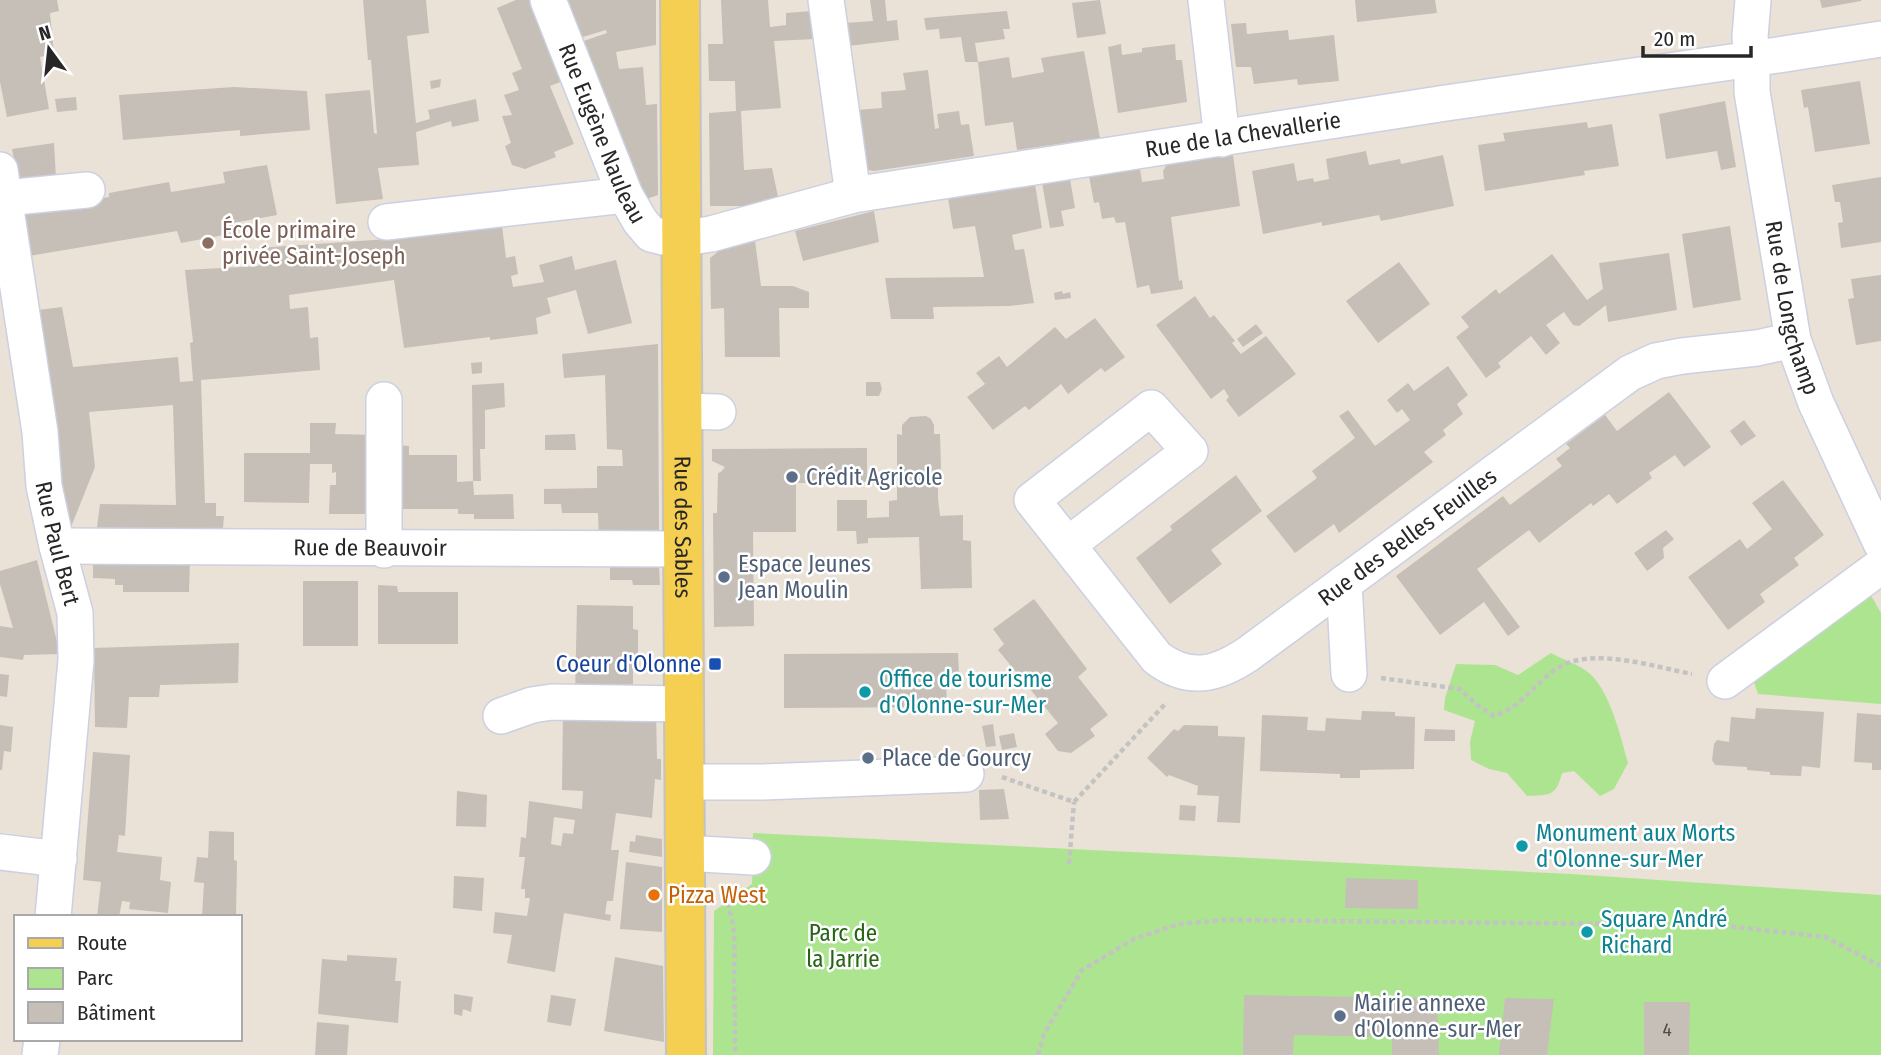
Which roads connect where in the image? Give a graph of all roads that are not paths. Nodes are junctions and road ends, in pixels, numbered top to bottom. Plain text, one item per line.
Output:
1 (548, 0) edge
2 (680, 0) edge
3 (826, 0) edge
4 (1206, 0) edge
5 (1753, 0) edge
6 (1881, 39) edge
7 (1752, 59) junction
8 (1222, 139) junction
9 (88, 190) dead end
10 (625, 195) junction
11 (853, 195) junction
12 (3, 196) edge
13 (386, 222) dead end
14 (681, 237) junction
15 (1793, 340) junction
16 (384, 401) dead end
17 (1881, 543) edge
18 (1069, 544) dead end
19 (57, 547) junction
20 (684, 549) junction
21 (384, 550) junction
22 (1881, 566) edge
23 (1344, 583) junction
24 (1349, 674) road end
25 (1725, 681) road end
26 (684, 704) junction
27 (501, 716) dead end
28 (966, 774) road end
29 (684, 782) junction
30 (0, 852) edge
31 (698, 853) junction
32 (753, 857) dead end
33 (59, 859) junction
34 (53, 915) edge
35 (685, 1055) edge

1 - 10 street, Rue Eugène Nauleau
2 - 14 main road, Rue des Sables
3 - 11 street
4 - 8 street
5 - 7 street
6 - 7 street, Rue de la Chevallerie
7 - 8 street, Rue de la Chevallerie
7 - 15 street, Rue de Longchamp
8 - 11 street, Rue de la Chevallerie
9 - 12 street
10 - 13 street
10 - 14 street, Rue Eugène Nauleau
11 - 14 street, Rue de la Chevallerie
12 - 19 street, Rue Paul Bert
14 - 20 main road, Rue des Sables
15 - 17 street, Rue de Longchamp
15 - 23 street, Rue des Belles Feuilles
16 - 21 street
18 - 23 street, Rue des Belles Feuilles
19 - 21 street, Rue de Beauvoir
19 - 33 street, Rue Paul Bert
20 - 21 street, Rue de Beauvoir
20 - 26 main road, Rue des Sables
22 - 25 street
23 - 24 street
26 - 27 street
26 - 29 main road, Rue des Sables
28 - 29 street
29 - 31 main road, Rue des Sables
30 - 33 street
31 - 32 street
31 - 35 main road, Rue des Sables
33 - 34 street, Rue Paul Bert

